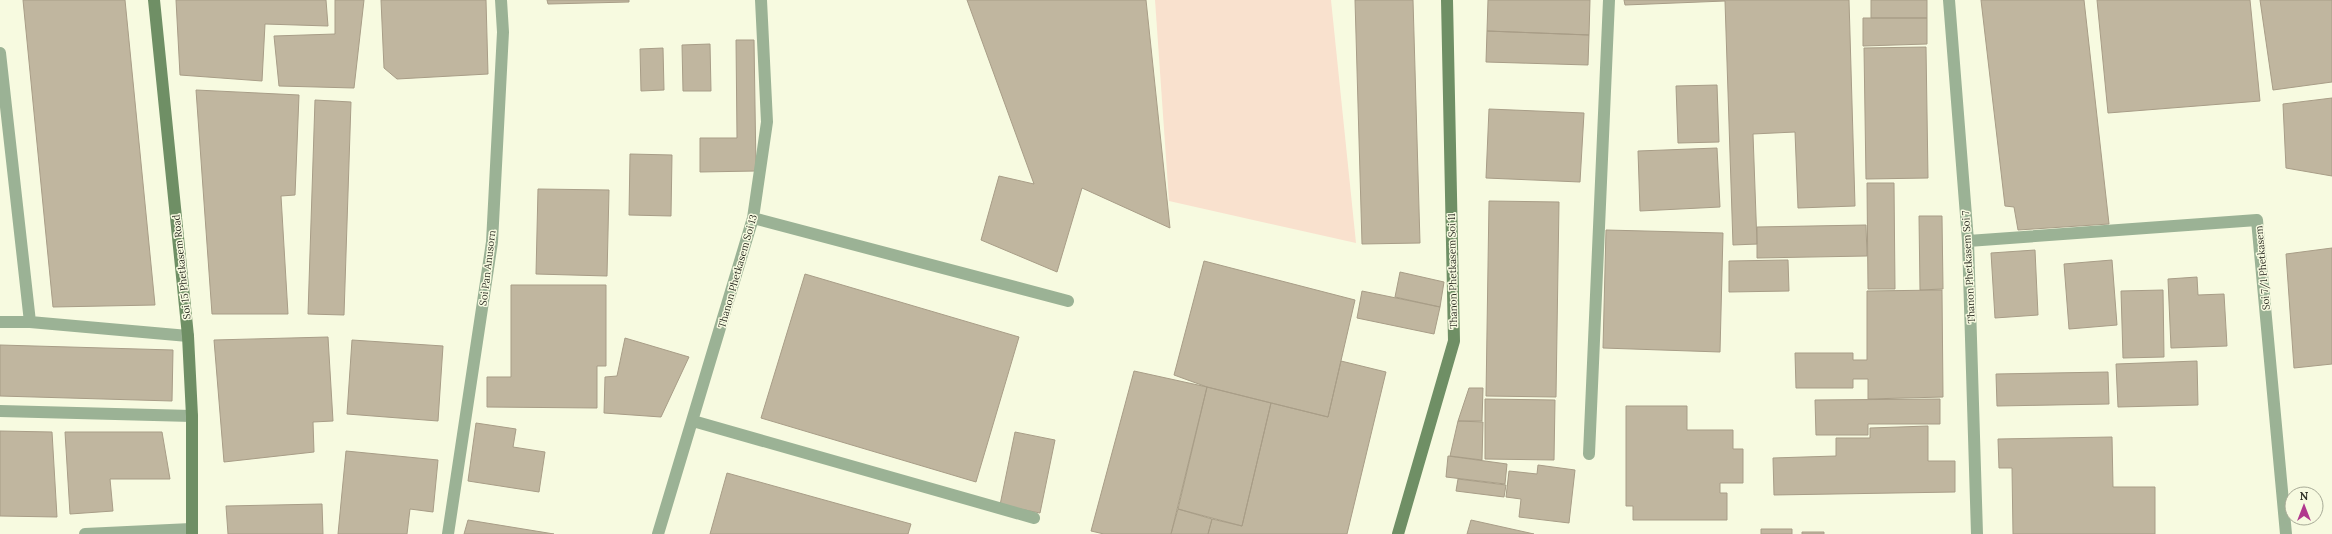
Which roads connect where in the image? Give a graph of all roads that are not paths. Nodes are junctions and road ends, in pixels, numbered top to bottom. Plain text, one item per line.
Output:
1 (154, 0) edge
2 (501, 0) edge
3 (762, 0) edge
4 (1447, 0) edge
5 (1609, 0) edge
6 (1949, 0) edge
7 (0, 53) edge
8 (753, 218) junction
9 (1968, 241) junction
10 (1068, 301) dead end
11 (0, 322) edge
12 (30, 322) junction
13 (188, 336) junction
14 (0, 411) edge
15 (192, 416) junction
16 (693, 421) junction
17 (1589, 454) dead end
18 (1034, 518) dead end
19 (192, 532) edge
20 (85, 534) edge
21 (448, 534) edge
22 (658, 534) edge
23 (1398, 534) edge
24 (1977, 534) edge
25 (2286, 534) edge

1 - 13 street, Soi 15 Phetkasem Road
2 - 21 street, Soi Pan Anusorn
3 - 8 street, Thanon Phetkasem Soi 13
4 - 23 street, Thanon Phetkasem Soi 11
5 - 17 street
6 - 9 street, Thanon Phetkasem Soi 7
7 - 12 street
8 - 10 street
8 - 16 street, Thanon Phetkasem Soi 13
9 - 24 street, Thanon Phetkasem Soi 7
9 - 25 street, Soi 7/1 Phetkasem
11 - 12 street
12 - 13 street
13 - 15 street, Soi 15 Phetkasem Road
14 - 15 street
15 - 19 street, Soi 15 Phetkasem Road
16 - 18 street
16 - 22 street, Thanon Phetkasem Soi 13
19 - 20 street

